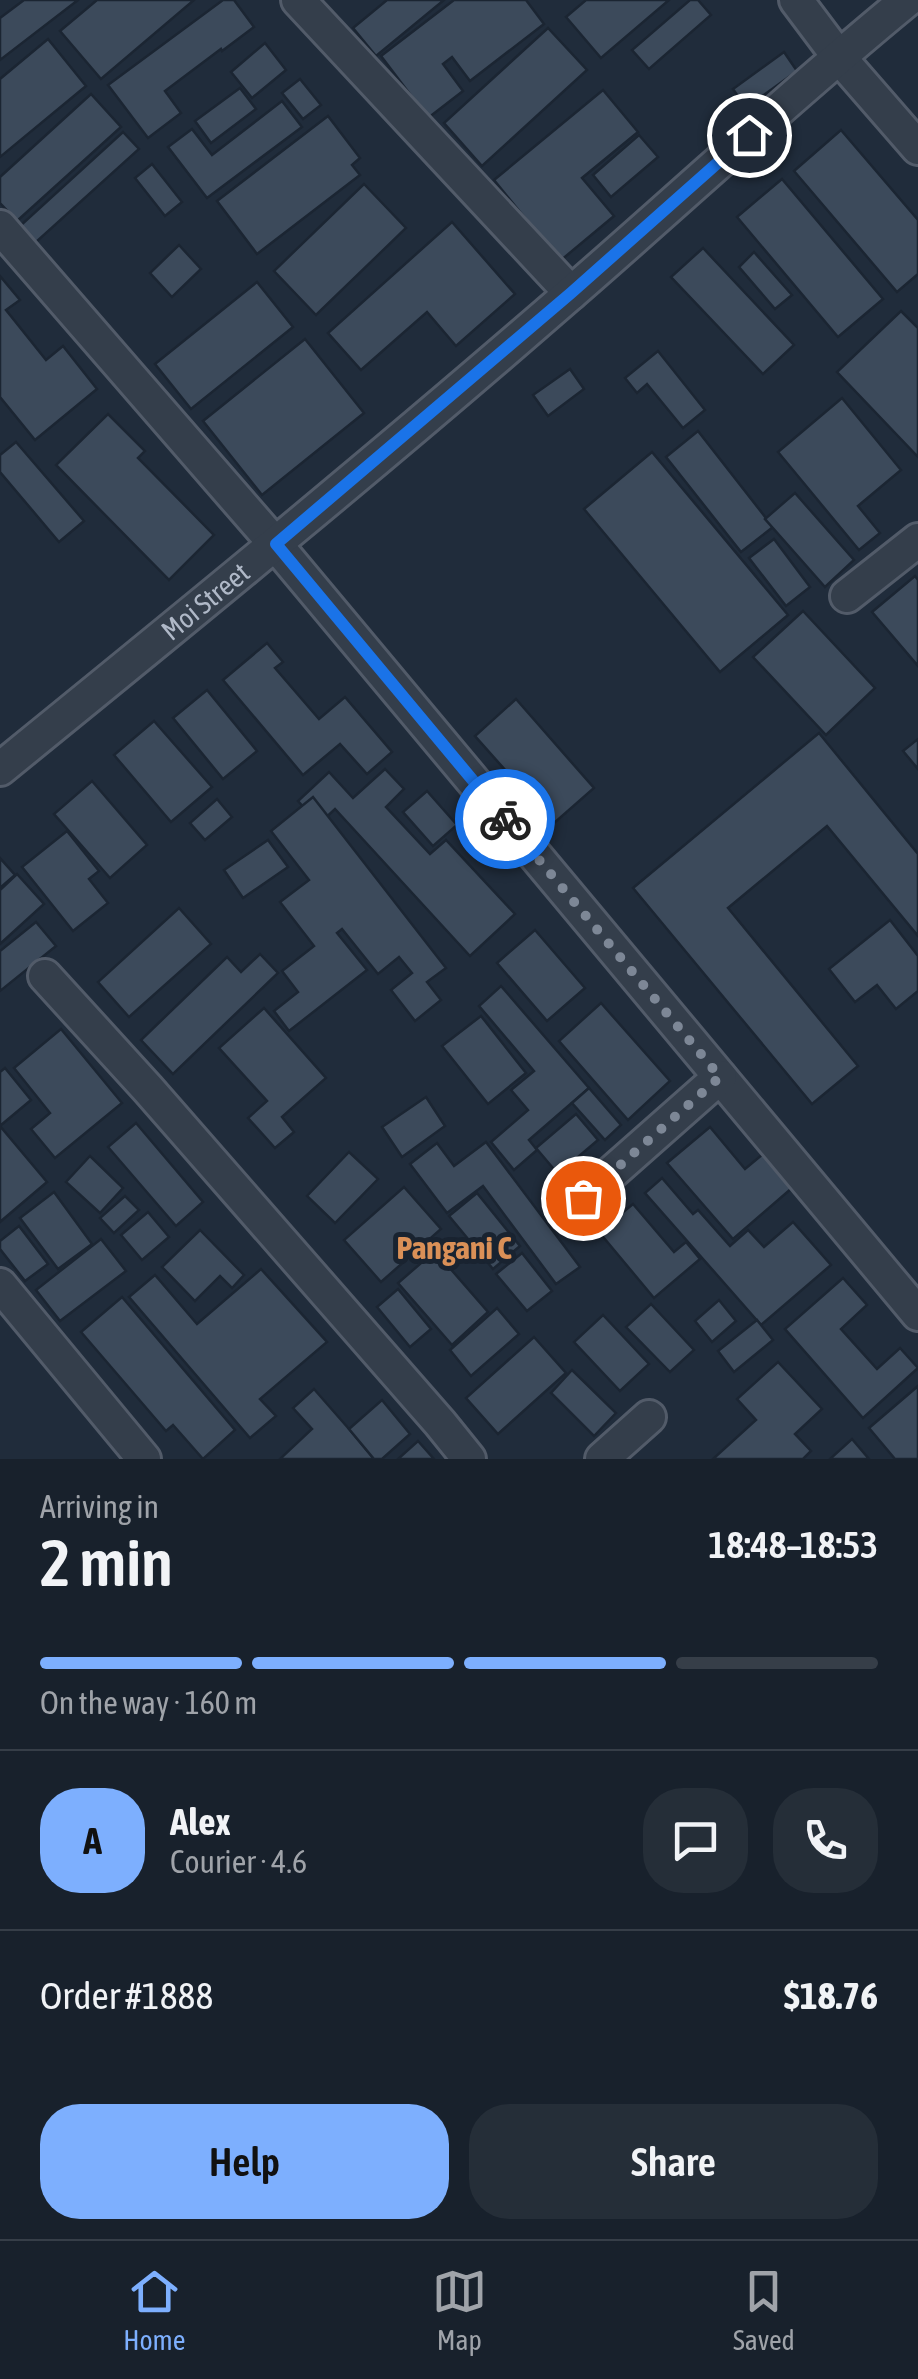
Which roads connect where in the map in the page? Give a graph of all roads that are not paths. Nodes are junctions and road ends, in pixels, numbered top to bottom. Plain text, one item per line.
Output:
1 (298, 0) edge
2 (796, 0) edge
3 (907, 0) edge
4 (838, 56) junction
5 (918, 148) edge
6 (0, 227) edge
7 (571, 293) junction
8 (918, 540) edge
9 (276, 544) junction
10 (848, 596) dead end
11 (0, 768) edge
12 (45, 976) dead end
13 (720, 1077) junction
14 (583, 1198) dead end
15 (0, 1285) edge
16 (918, 1314) edge
17 (649, 1417) dead end
18 (144, 1459) edge
19 (469, 1459) edge
20 (602, 1459) edge

1 - 7 street
2 - 4 street
3 - 4 street, Moi Street
4 - 5 street
4 - 7 street, Moi Street
6 - 9 street
7 - 9 street, Moi Street
8 - 10 street
9 - 11 street, Moi Street
9 - 13 street
12 - 19 street
13 - 14 street
13 - 16 street
15 - 18 street
17 - 20 street

